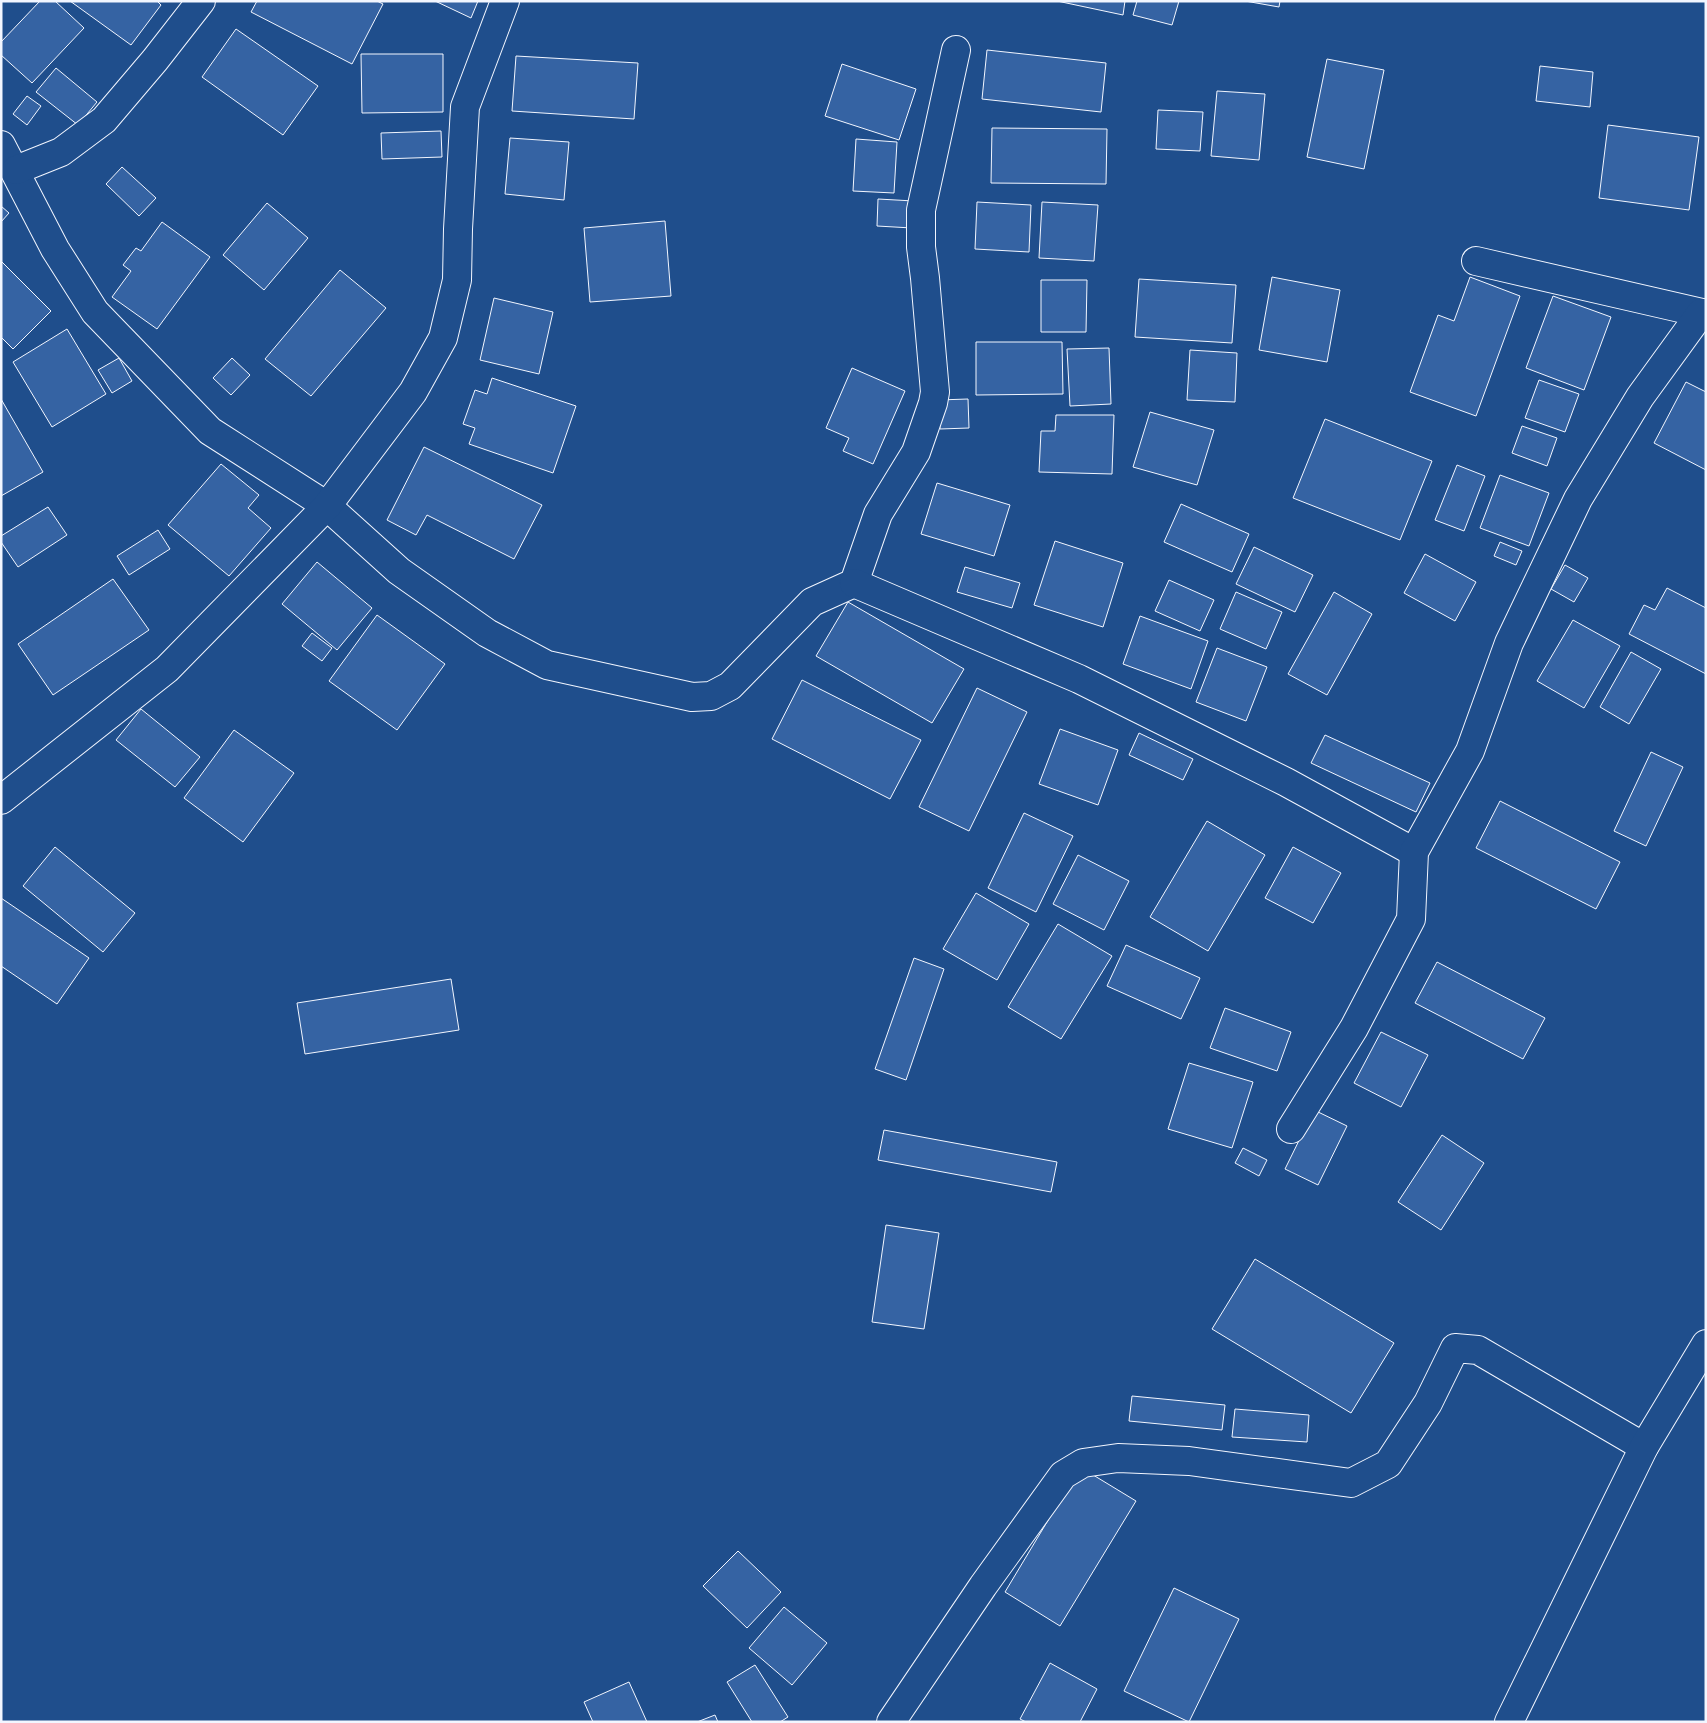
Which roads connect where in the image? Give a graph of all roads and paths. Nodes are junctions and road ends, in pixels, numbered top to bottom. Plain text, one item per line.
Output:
1 (201, 1) edge
2 (505, 1) edge
3 (956, 50) dead end
4 (1, 145) edge
5 (16, 170) junction
6 (1476, 261) dead end
7 (1703, 314) edge
8 (327, 506) junction
9 (854, 583) junction
10 (1, 800) edge
11 (1414, 852) junction
12 (1291, 1128) dead end
13 (1706, 1344) edge
14 (1644, 1447) junction
15 (891, 1722) edge
16 (1509, 1722) edge

1 - 5 street
2 - 8 street
3 - 9 street
4 - 5 street
5 - 8 street
6 - 7 street
7 - 11 street
8 - 9 street
8 - 10 street
9 - 11 street
11 - 12 street
13 - 14 street
14 - 15 street
14 - 16 street

